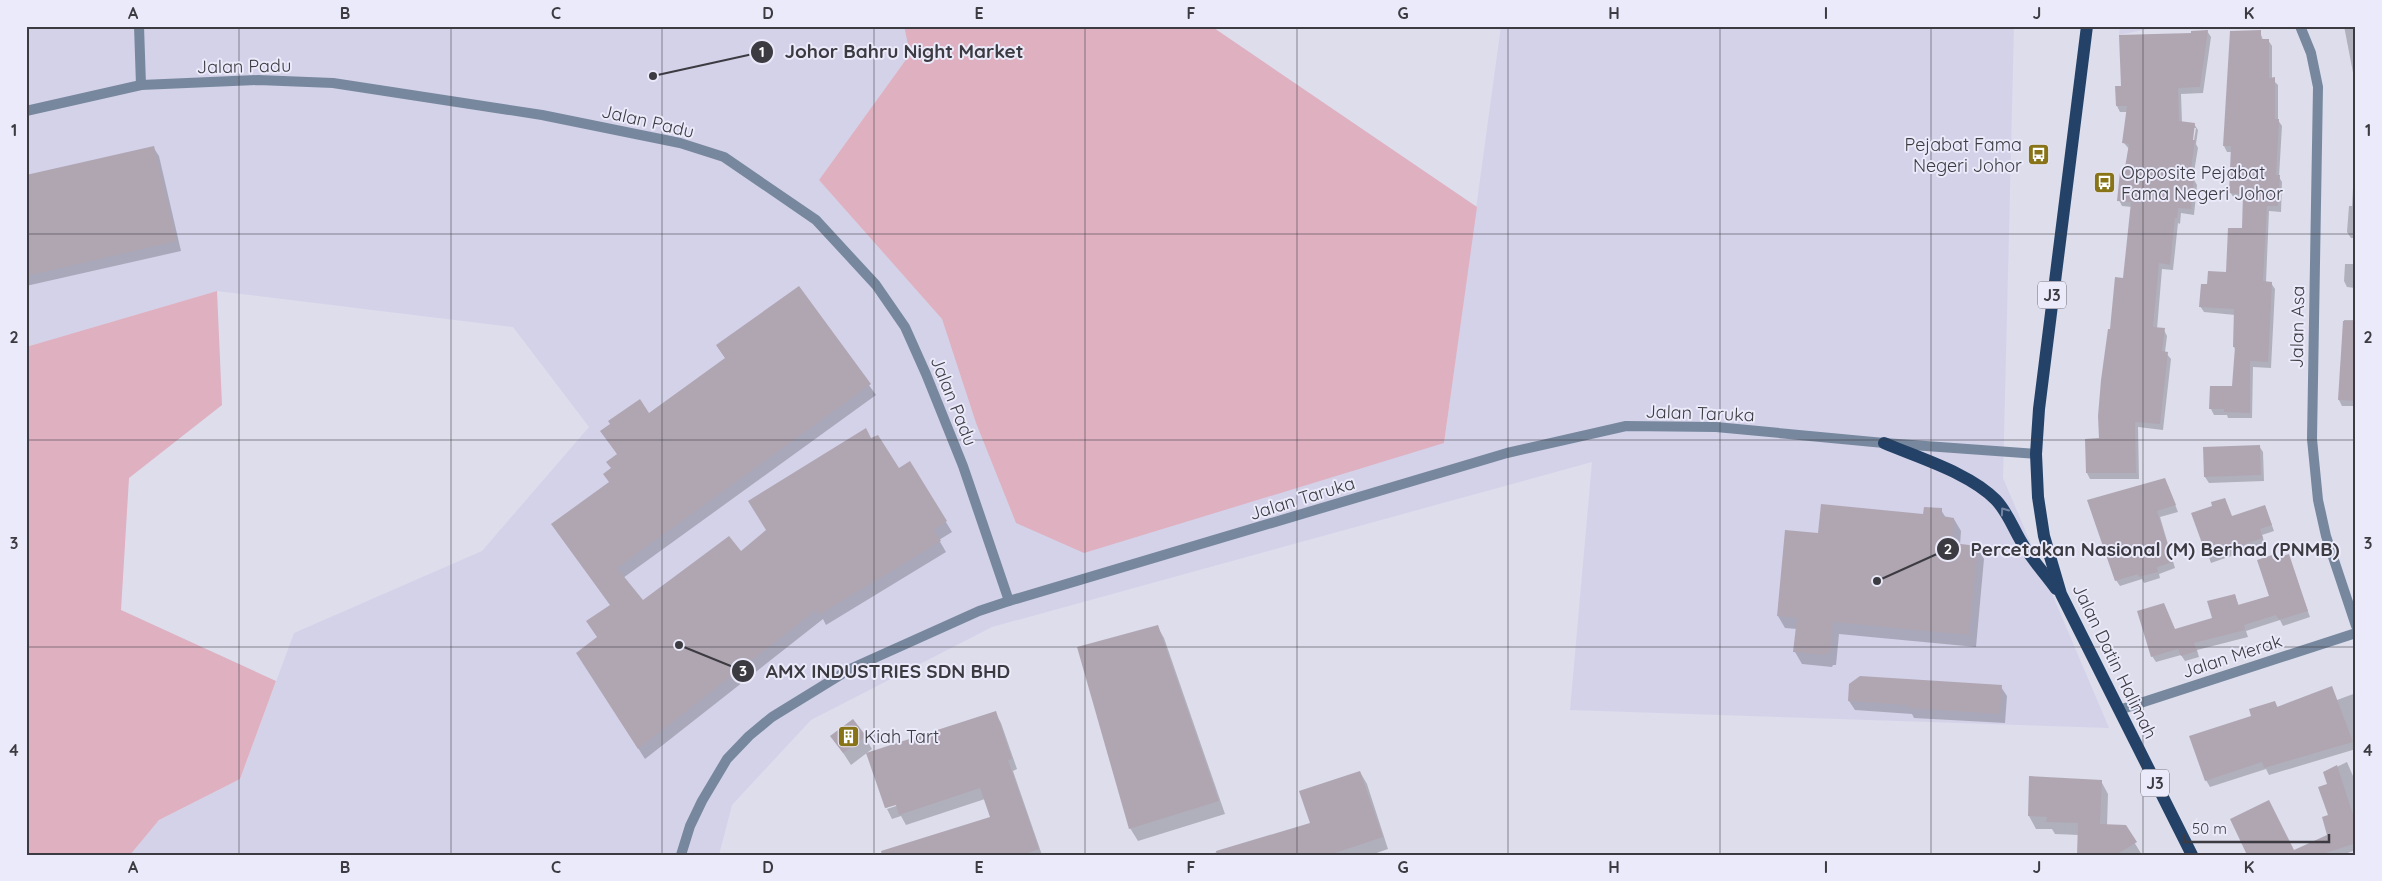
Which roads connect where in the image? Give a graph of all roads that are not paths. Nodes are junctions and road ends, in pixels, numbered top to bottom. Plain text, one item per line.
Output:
1 (139, 26) edge
2 (2087, 26) edge
3 (2300, 26) edge
4 (141, 85) junction
5 (26, 110) edge
6 (1884, 443) junction
7 (2036, 454) junction
8 (2061, 594) junction
9 (1009, 601) junction
10 (2356, 626) edge
11 (2356, 633) edge
12 (2119, 710) junction
13 (680, 855) edge
14 (2192, 855) edge

1 - 4 street
2 - 7 main road, Jalan Datin Halimah / J3
3 - 10 street, Jalan Asa
4 - 5 street, Jalan Padu
4 - 9 street, Jalan Padu
6 - 7 street, Jalan Taruka
8 -> 6 main road
6 - 9 street, Jalan Taruka
7 - 8 main road, Jalan Datin Halimah / J3
8 - 12 main road, Jalan Datin Halimah / J3
9 - 13 street, Jalan Taruka
11 - 12 street, Jalan Merak
12 - 14 main road, Jalan Datin Halimah / J3

